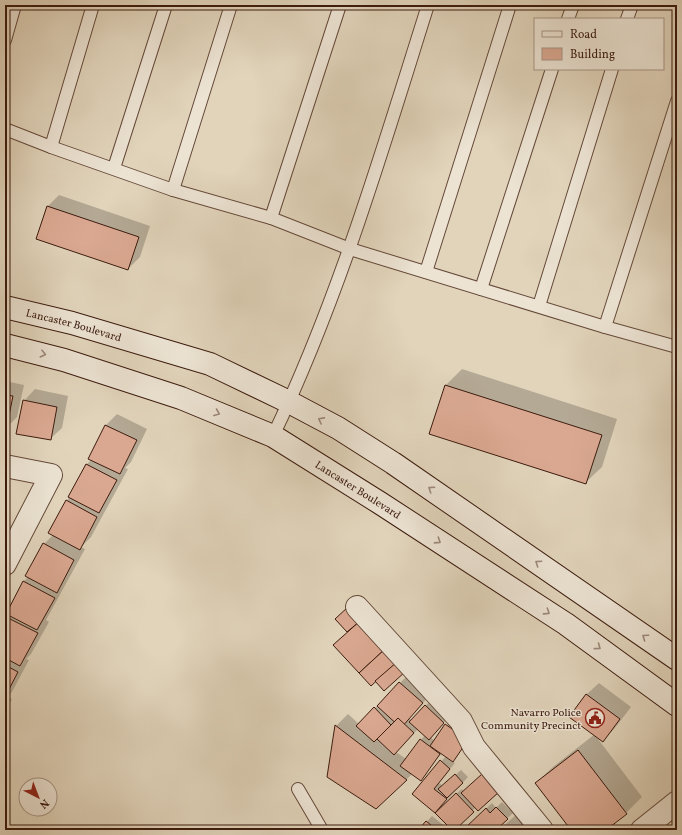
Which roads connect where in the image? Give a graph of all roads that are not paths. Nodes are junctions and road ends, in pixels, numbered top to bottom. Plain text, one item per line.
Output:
1 (15, 5) edge
2 (93, 5) edge
3 (166, 5) edge
4 (231, 5) edge
5 (340, 5) edge
6 (428, 5) edge
7 (510, 5) edge
8 (573, 5) edge
9 (632, 5) edge
10 (568, 18) edge
11 (627, 18) edge
12 (5, 40) edge
13 (552, 70) edge
14 (612, 70) edge
15 (677, 101) edge
16 (5, 129) edge
17 (51, 147) junction
18 (114, 168) junction
19 (173, 190) junction
20 (271, 218) junction
21 (350, 248) junction
22 (426, 272) junction
23 (481, 289) junction
24 (539, 306) junction
25 (5, 307) edge
26 (605, 327) junction
27 (5, 345) edge
28 (677, 347) edge
29 (289, 402) junction
30 (273, 436) junction
31 (5, 466) edge
32 (5, 564) edge
33 (357, 607) dead end
34 (677, 659) edge
35 (677, 705) edge
36 (298, 789) dead end
37 (677, 802) edge
38 (322, 830) edge
39 (542, 830) edge
40 (642, 830) edge

1 - 12 lane
2 - 17 lane
3 - 18 lane
4 - 19 lane
5 - 20 lane
6 - 21 lane
7 - 22 lane
8 - 10 lane
9 - 11 lane
13 - 23 lane
14 - 24 lane
15 - 26 lane
16 - 17 lane
17 - 18 lane
18 - 19 lane
19 - 20 lane
20 - 21 lane
21 - 22 lane
21 - 29 lane
22 - 23 lane
23 - 24 lane
24 - 26 lane
25 - 29 main road, Lancaster Boulevard
26 - 28 lane
27 -> 30 main road, Lancaster Boulevard
29 - 30 lane
34 -> 29 main road, Lancaster Boulevard
30 -> 35 main road, Lancaster Boulevard
31 - 32 main road
33 - 39 main road
36 - 38 lane
37 - 40 main road

